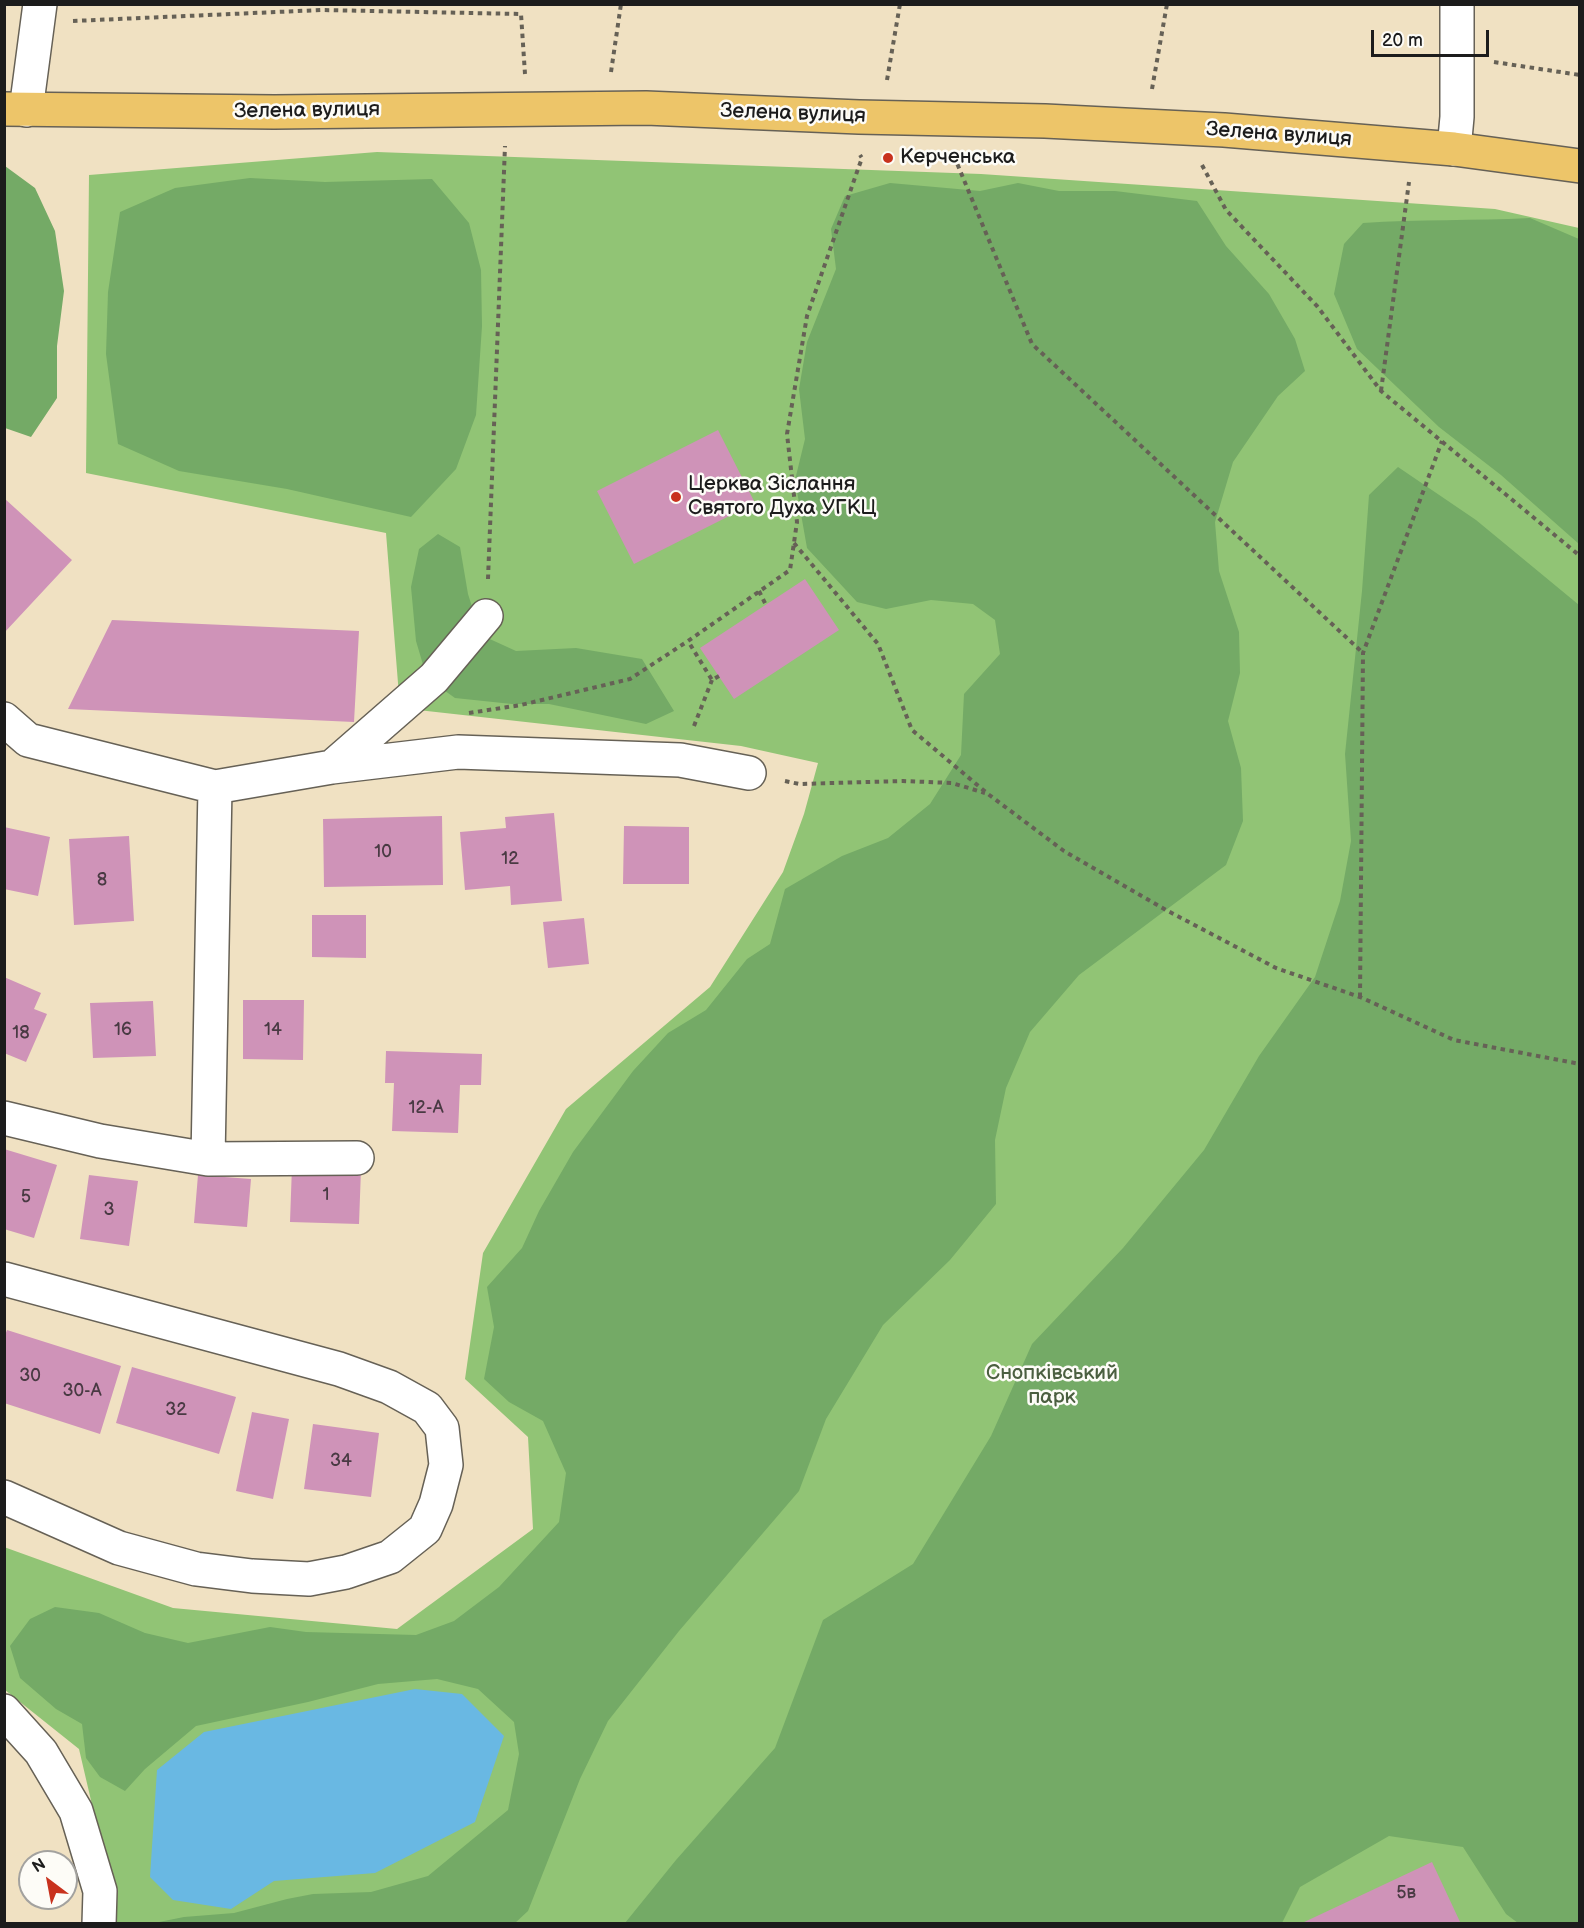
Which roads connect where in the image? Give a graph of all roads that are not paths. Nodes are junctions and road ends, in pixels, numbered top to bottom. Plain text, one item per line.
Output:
1 (1457, 4) edge
2 (52, 13) edge
3 (15, 109) edge
4 (1454, 149) junction
5 (1580, 166) edge
6 (486, 616) road end
7 (4, 719) edge
8 (332, 767) junction
9 (749, 772) road end
10 (215, 787) junction
11 (4, 1118) edge
12 (357, 1158) dead end
13 (208, 1159) junction
14 (4, 1279) edge
15 (4, 1497) edge
16 (4, 1711) edge
17 (99, 1923) edge

1 - 4 street
2 - 3 street
3 - 4 main road, Зелена вулиця
4 - 5 main road, Зелена вулиця
6 - 8 street
7 - 10 street
8 - 9 street
8 - 10 street
10 - 13 street
11 - 13 street
12 - 13 street
14 - 15 street
16 - 17 street

